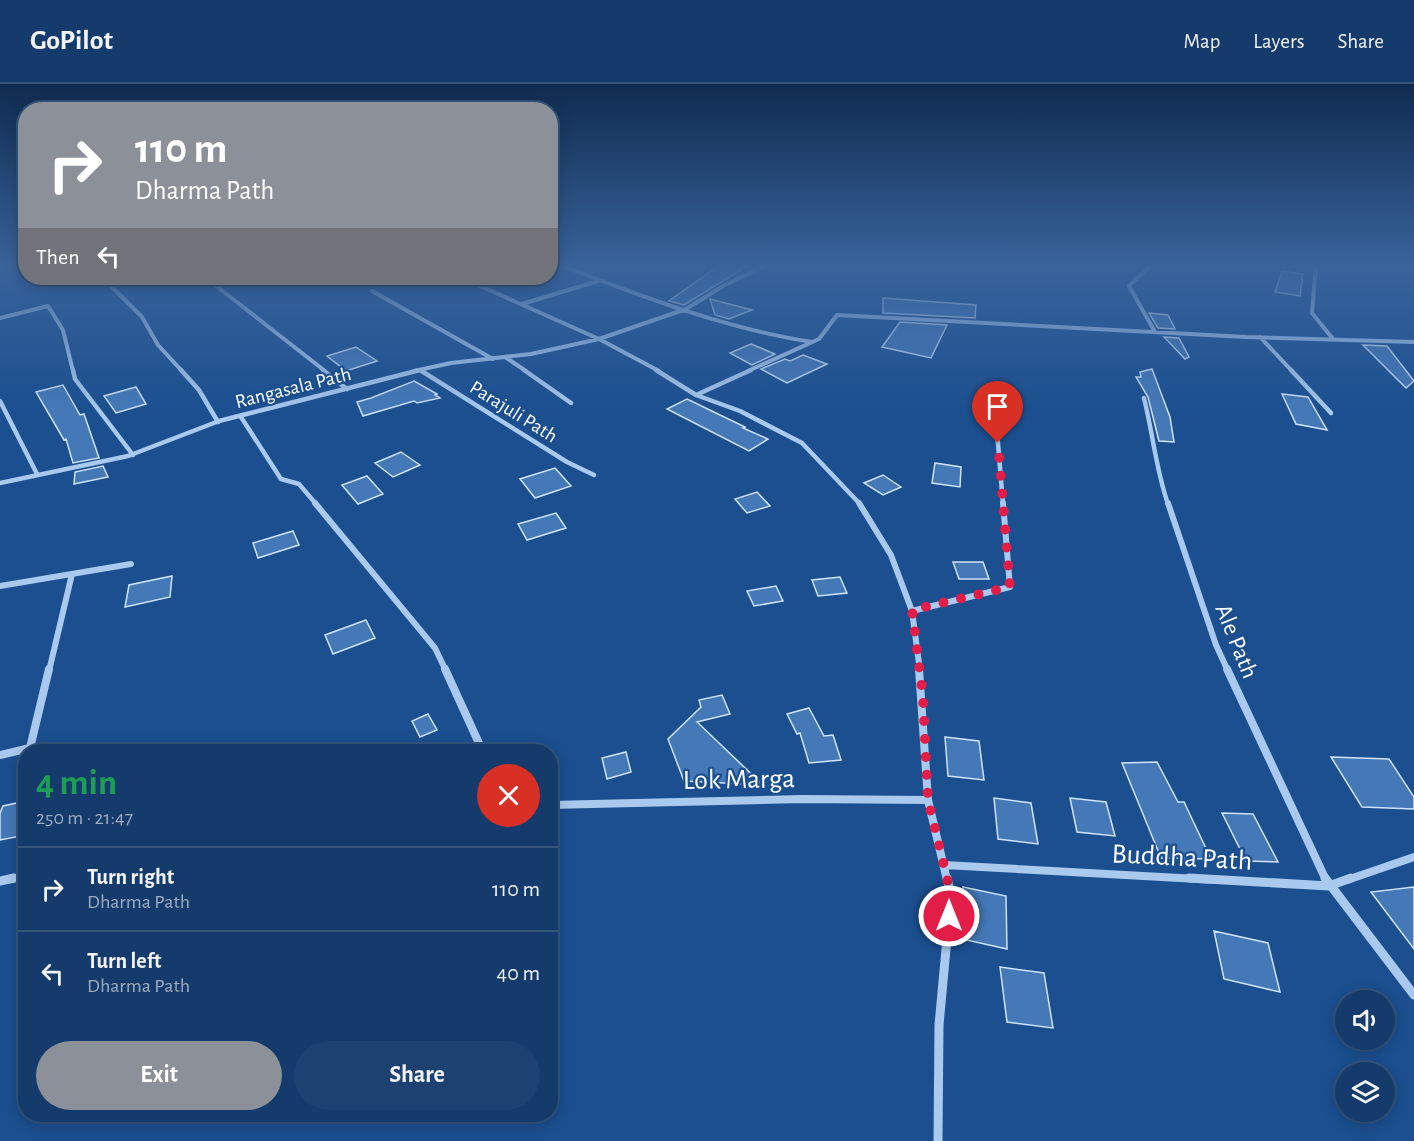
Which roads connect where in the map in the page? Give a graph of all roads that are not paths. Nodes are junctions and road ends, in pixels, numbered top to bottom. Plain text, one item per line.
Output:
1 (15, 314) edge
2 (53, 314) edge
3 (139, 314) edge
4 (252, 314) edge
5 (414, 314) edge
6 (544, 314) edge
7 (671, 314) edge
8 (703, 314) edge
9 (1145, 314) edge
10 (1313, 314) edge
11 (0, 318) edge
12 (1155, 332) junction
13 (1260, 338) junction
14 (599, 339) junction
15 (1334, 339) junction
16 (813, 342) junction
17 (1414, 342) edge
18 (504, 357) junction
19 (493, 359) junction
20 (420, 370) junction
21 (347, 389) junction
22 (696, 395) junction
23 (1144, 398) dead end
24 (0, 401) edge
25 (572, 403) dead end
26 (1331, 413) dead end
27 (241, 417) junction
28 (996, 419) dead end
29 (218, 422) junction
30 (133, 455) junction
31 (37, 474) junction
32 (594, 475) dead end
33 (0, 483) edge
34 (131, 564) dead end
35 (72, 574) junction
36 (0, 586) edge
37 (912, 610) junction
38 (31, 744) edge
39 (479, 744) edge
40 (18, 751) edge
41 (0, 755) edge
42 (928, 800) junction
43 (558, 805) edge
44 (1414, 857) edge
45 (944, 865) junction
46 (18, 878) edge
47 (0, 881) edge
48 (1329, 886) junction
49 (1414, 995) edge
50 (938, 1141) edge

1 - 11 street
2 - 30 street
3 - 29 street
4 - 21 street
5 - 19 street
6 - 14 street
7 - 14 street, Rangasala Path
8 - 16 street
9 - 12 street
10 - 15 street
12 - 13 street
12 - 16 street
13 - 15 street
13 - 26 street
14 - 18 street, Rangasala Path
14 - 22 street
15 - 17 street
16 - 22 street
18 - 19 street, Rangasala Path
18 - 25 street
19 - 20 street, Rangasala Path
20 - 21 street, Rangasala Path
20 - 32 street, Parajuli Path
21 - 27 street, Rangasala Path
22 - 37 street
23 - 48 street, Ale Path
24 - 31 street
27 - 29 street, Rangasala Path
27 - 39 street
28 - 37 street
29 - 30 street, Rangasala Path
30 - 31 street, Rangasala Path
31 - 33 street, Rangasala Path
34 - 35 street
35 - 36 street
35 - 38 street
37 - 42 street
40 - 41 street
42 - 43 street, Lok Marga
42 - 45 street
44 - 48 street, Buddha Path
45 - 48 street, Buddha Path
45 - 50 street
46 - 47 street
48 - 49 street, Ale Path

